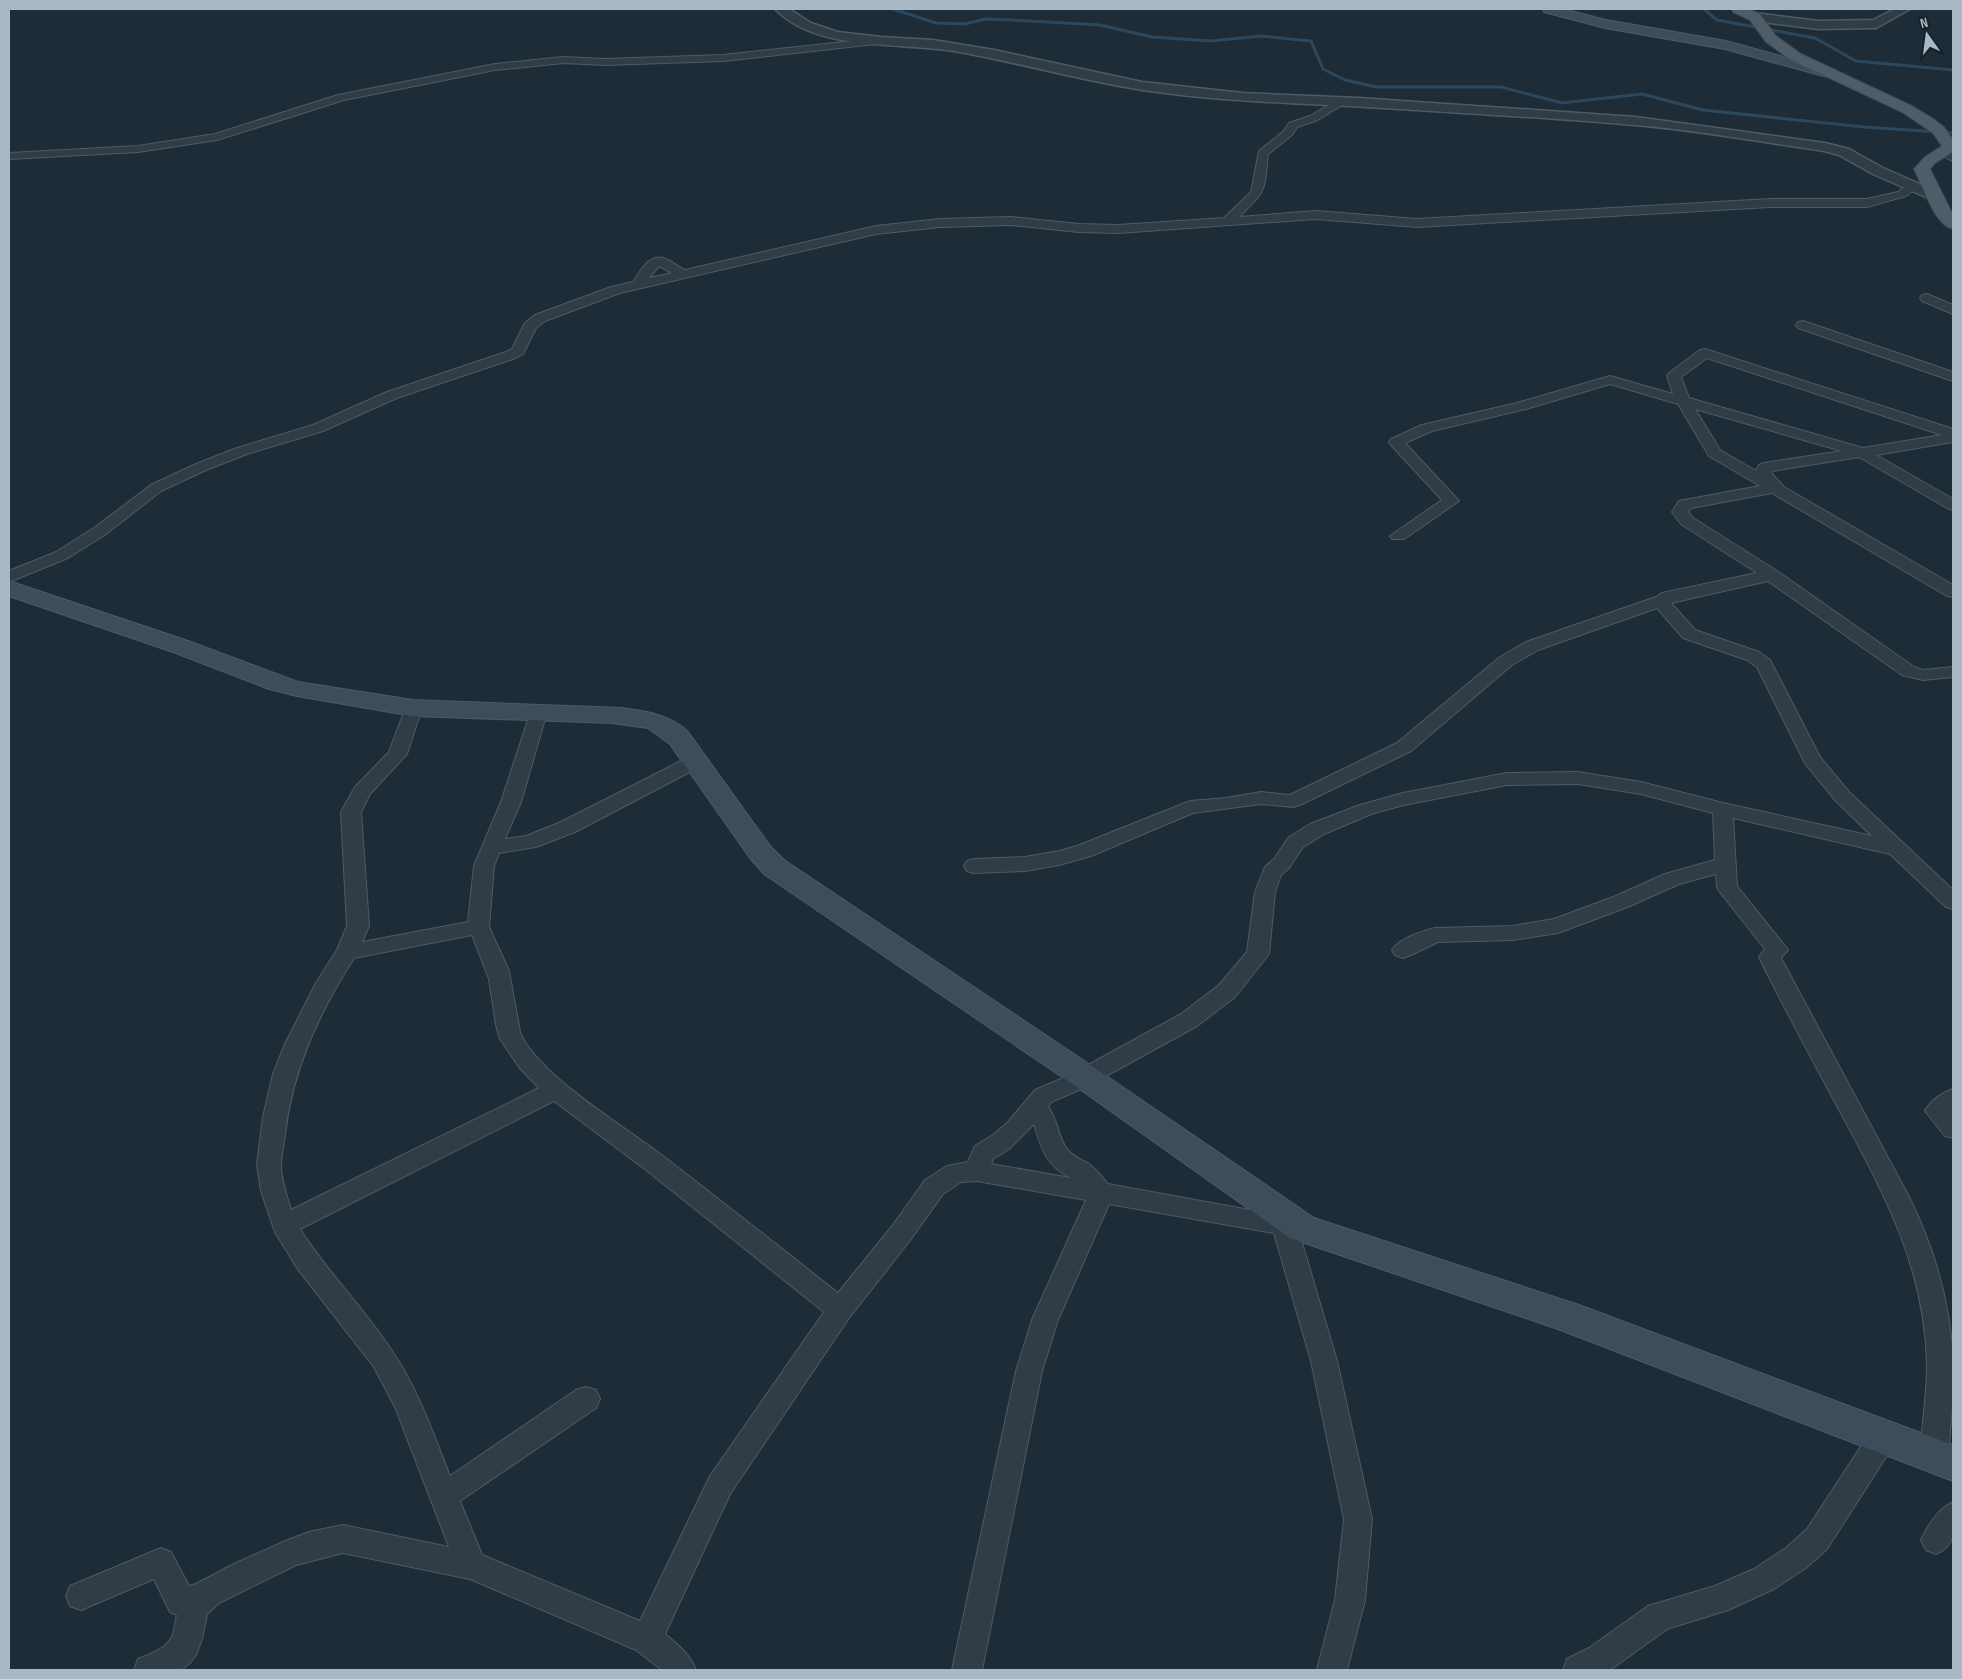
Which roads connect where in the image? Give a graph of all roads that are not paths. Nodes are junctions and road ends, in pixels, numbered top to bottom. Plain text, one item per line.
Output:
1 (781, 9) edge
2 (1549, 9) edge
3 (1738, 9) edge
4 (1904, 9) edge
5 (1761, 25) junction
6 (881, 41) junction
7 (1826, 74) junction
8 (1342, 102) junction
9 (1944, 145) edge
10 (9, 156) edge
11 (1914, 185) junction
12 (1933, 195) junction
13 (1228, 221) junction
14 (1953, 224) edge
15 (685, 274) junction
16 (638, 284) junction
17 (1927, 298) dead end
18 (1953, 310) edge
19 (1802, 325) dead end
20 (1953, 377) edge
21 (1682, 400) junction
22 (1953, 434) edge
23 (1953, 438) edge
24 (1861, 452) junction
25 (1777, 488) junction
26 (1953, 505) edge
27 (1398, 536) dead end
28 (1770, 575) junction
29 (9, 577) edge
30 (9, 588) edge
31 (1953, 592) edge
32 (1662, 601) junction
33 (1953, 672) edge
34 (414, 708) junction
35 (538, 712) junction
36 (696, 761) junction
37 (1723, 809) junction
38 (491, 848) junction
39 (1895, 848) junction
40 (1726, 864) junction
41 (974, 866) dead end
42 (1953, 902) edge
43 (478, 928) junction
44 (1402, 950) dead end
45 (347, 952) junction
46 (1085, 1077) junction
47 (556, 1090) junction
48 (1953, 1098) edge
49 (1034, 1107) junction
50 (1953, 1129) edge
51 (977, 1171) junction
52 (1101, 1194) junction
53 (284, 1225) junction
54 (1293, 1227) junction
55 (840, 1310) junction
56 (586, 1399) dead end
57 (1883, 1437) junction
58 (1944, 1459) edge
59 (444, 1496) junction
60 (1953, 1516) edge
61 (1936, 1540) dead end
62 (471, 1565) junction
63 (81, 1596) dead end
64 (203, 1597) junction
65 (647, 1639) junction
66 (1595, 1667) edge
67 (150, 1670) edge
68 (681, 1670) edge
69 (967, 1670) edge
70 (1332, 1670) edge

1 - 6 street
2 - 7 main road
3 - 5 main road
4 - 5 street
5 - 7 main road
6 - 8 street
6 - 10 street
7 - 9 main road
8 - 11 street
8 - 13 street
9 - 12 main road
11 - 12 street
11 - 13 street
12 - 14 main road
13 - 15 street
15 - 16 street
15 - 16 street
16 - 29 street
17 - 18 street
19 - 20 street
21 - 22 street
21 - 24 street
21 - 25 street
21 - 27 street
23 - 24 street
24 - 25 street
24 - 26 street
25 - 28 street
25 - 31 street
28 - 32 street
28 - 33 street
30 - 34 main road
32 - 39 street
32 - 41 street
34 - 35 main road
34 - 45 street
35 - 36 main road
35 - 38 street
36 - 38 street
36 - 46 main road
37 - 39 street
37 - 40 street
37 - 46 street
38 - 43 street
39 - 42 street
40 - 44 street
40 - 58 street
43 - 45 street
43 - 47 street
45 - 53 street
46 - 49 street
46 - 54 main road
47 - 53 street
47 - 55 street
48 - 50 street
49 - 51 street
49 - 52 street
51 - 52 street
51 - 55 street
52 - 54 street
52 - 69 street
53 - 59 street
54 - 57 main road
54 - 70 street
55 - 65 street
56 - 59 street
57 - 58 main road
57 - 66 street
59 - 62 street
60 - 61 street
62 - 64 street
62 - 65 street
63 - 64 street
64 - 67 street
65 - 68 street

